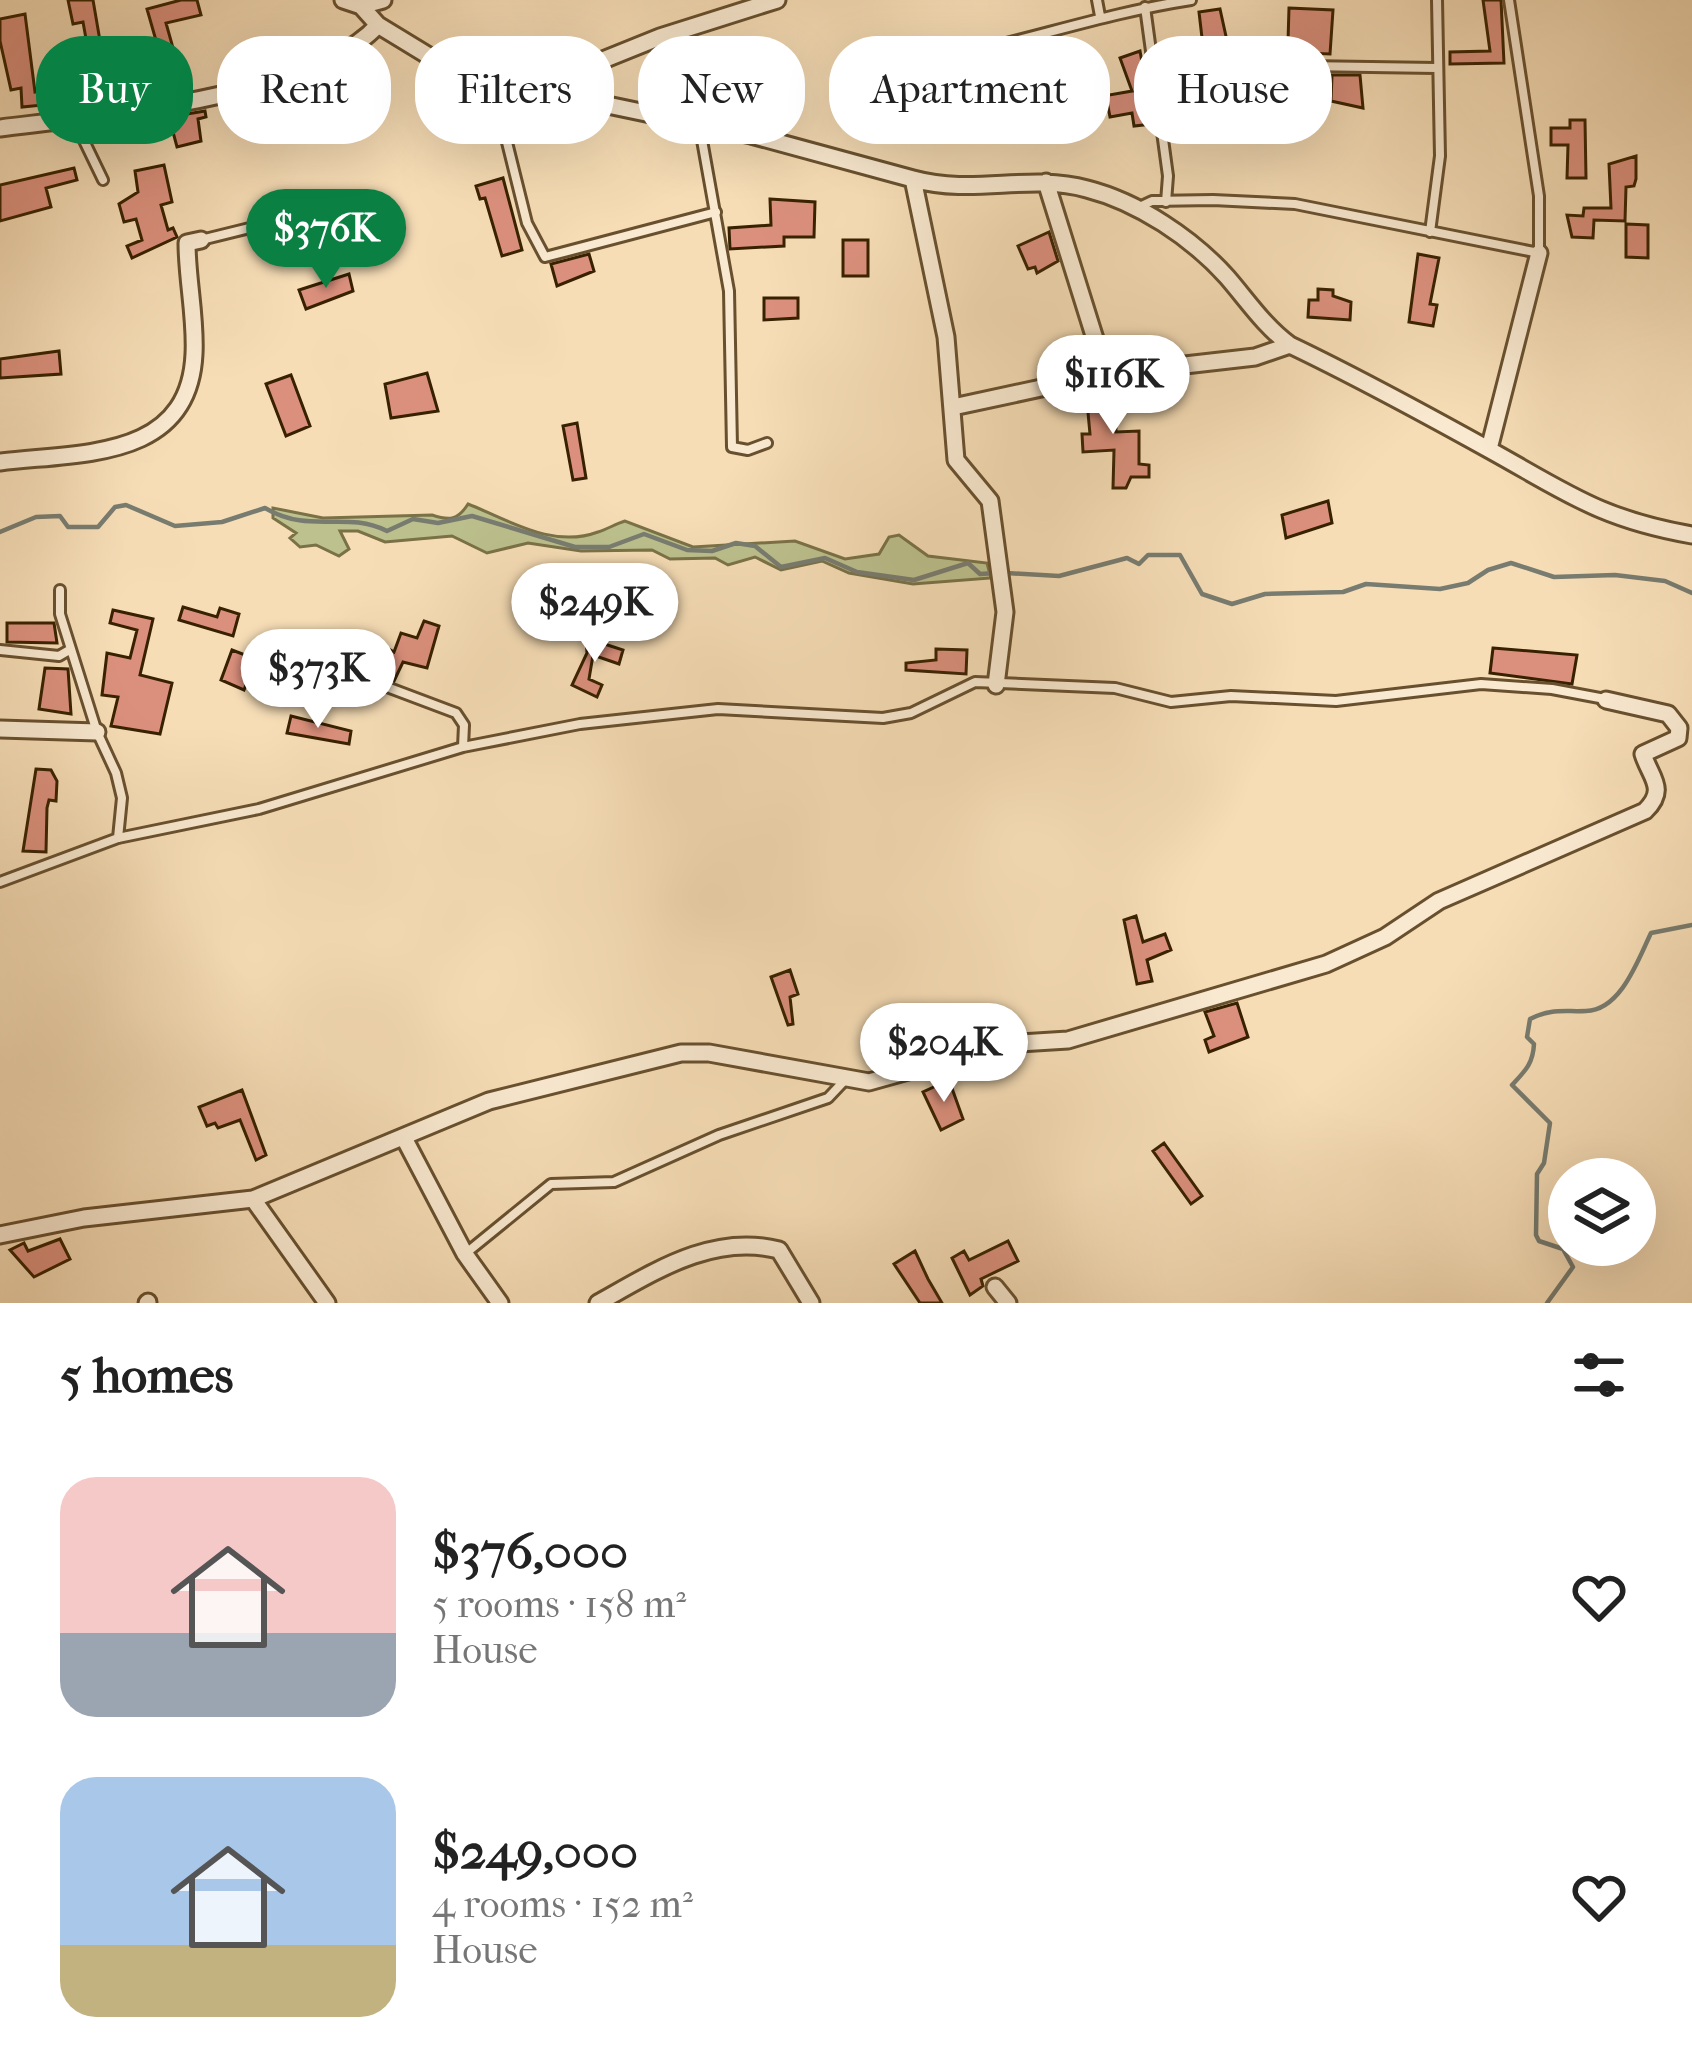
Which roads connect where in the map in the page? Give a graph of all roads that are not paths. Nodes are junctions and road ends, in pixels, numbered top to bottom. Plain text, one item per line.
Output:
1 (343, 0) edge
2 (382, 0) edge
3 (777, 0) edge
4 (1097, 0) edge
5 (1191, 0) edge
6 (1437, 0) edge
7 (1509, 0) edge
8 (754, 3) edge
9 (361, 6) junction
10 (1145, 7) junction
11 (1100, 16) junction
12 (378, 25) junction
13 (1045, 36) edge
14 (415, 48) edge
15 (614, 56) edge
16 (1332, 66) edge
17 (1436, 68) junction
18 (193, 96) edge
19 (36, 125) edge
20 (0, 128) edge
21 (86, 144) edge
22 (507, 144) edge
23 (703, 144) edge
24 (784, 144) edge
25 (913, 179) junction
26 (103, 180) dead end
27 (1046, 182) junction
28 (1166, 202) junction
29 (1137, 208) junction
30 (315, 212) dead end
31 (716, 212) junction
32 (1430, 232) junction
33 (201, 240) joint
34 (1539, 253) junction
35 (1290, 345) junction
36 (1106, 374) junction
37 (952, 407) junction
38 (767, 442) dead end
39 (1489, 449) junction
40 (0, 462) edge
41 (1692, 535) edge
42 (60, 590) dead end
43 (71, 649) junction
44 (0, 650) edge
45 (370, 681) dead end
46 (996, 685) junction
47 (1606, 700) joint
48 (0, 729) edge
49 (97, 732) junction
50 (463, 747) junction
51 (118, 838) junction
52 (0, 882) edge
53 (846, 1078) junction
54 (404, 1138) junction
55 (253, 1199) junction
56 (0, 1235) edge
57 (465, 1255) junction
58 (995, 1287) dead end
59 (327, 1303) edge
60 (500, 1303) edge
61 (598, 1303) edge
62 (811, 1303) edge
63 (1008, 1303) edge

1 - 9 street
2 - 9 street
3 - 8 street
4 - 11 lane
5 - 10 lane
6 - 17 lane
7 - 34 lane
8 - 15 street
9 - 12 street
10 - 11 lane
10 - 28 lane
11 - 13 lane
12 - 14 street
12 - 18 street
16 - 17 lane
17 - 32 lane
19 - 20 street
21 - 26 lane
22 - 31 lane
23 - 31 lane
24 - 25 street
25 - 27 street
25 - 37 street
27 - 29 street
27 - 36 street
28 - 29 lane
28 - 32 lane
29 - 35 street
30 - 33 lane
31 - 38 lane
32 - 34 lane
33 - 40 street
34 - 39 street
35 - 36 street
35 - 39 street
36 - 37 street
37 - 46 street
39 - 41 street
42 - 43 lane
43 - 44 lane
43 - 49 lane
45 - 50 lane
46 - 47 lane
46 - 50 lane
47 - 53 street
48 - 49 street
49 - 51 lane
50 - 51 lane
51 - 52 lane
53 - 54 street
53 - 57 lane
54 - 55 street
54 - 57 street
55 - 56 street
55 - 59 street
57 - 60 street
58 - 63 street
61 - 62 street

